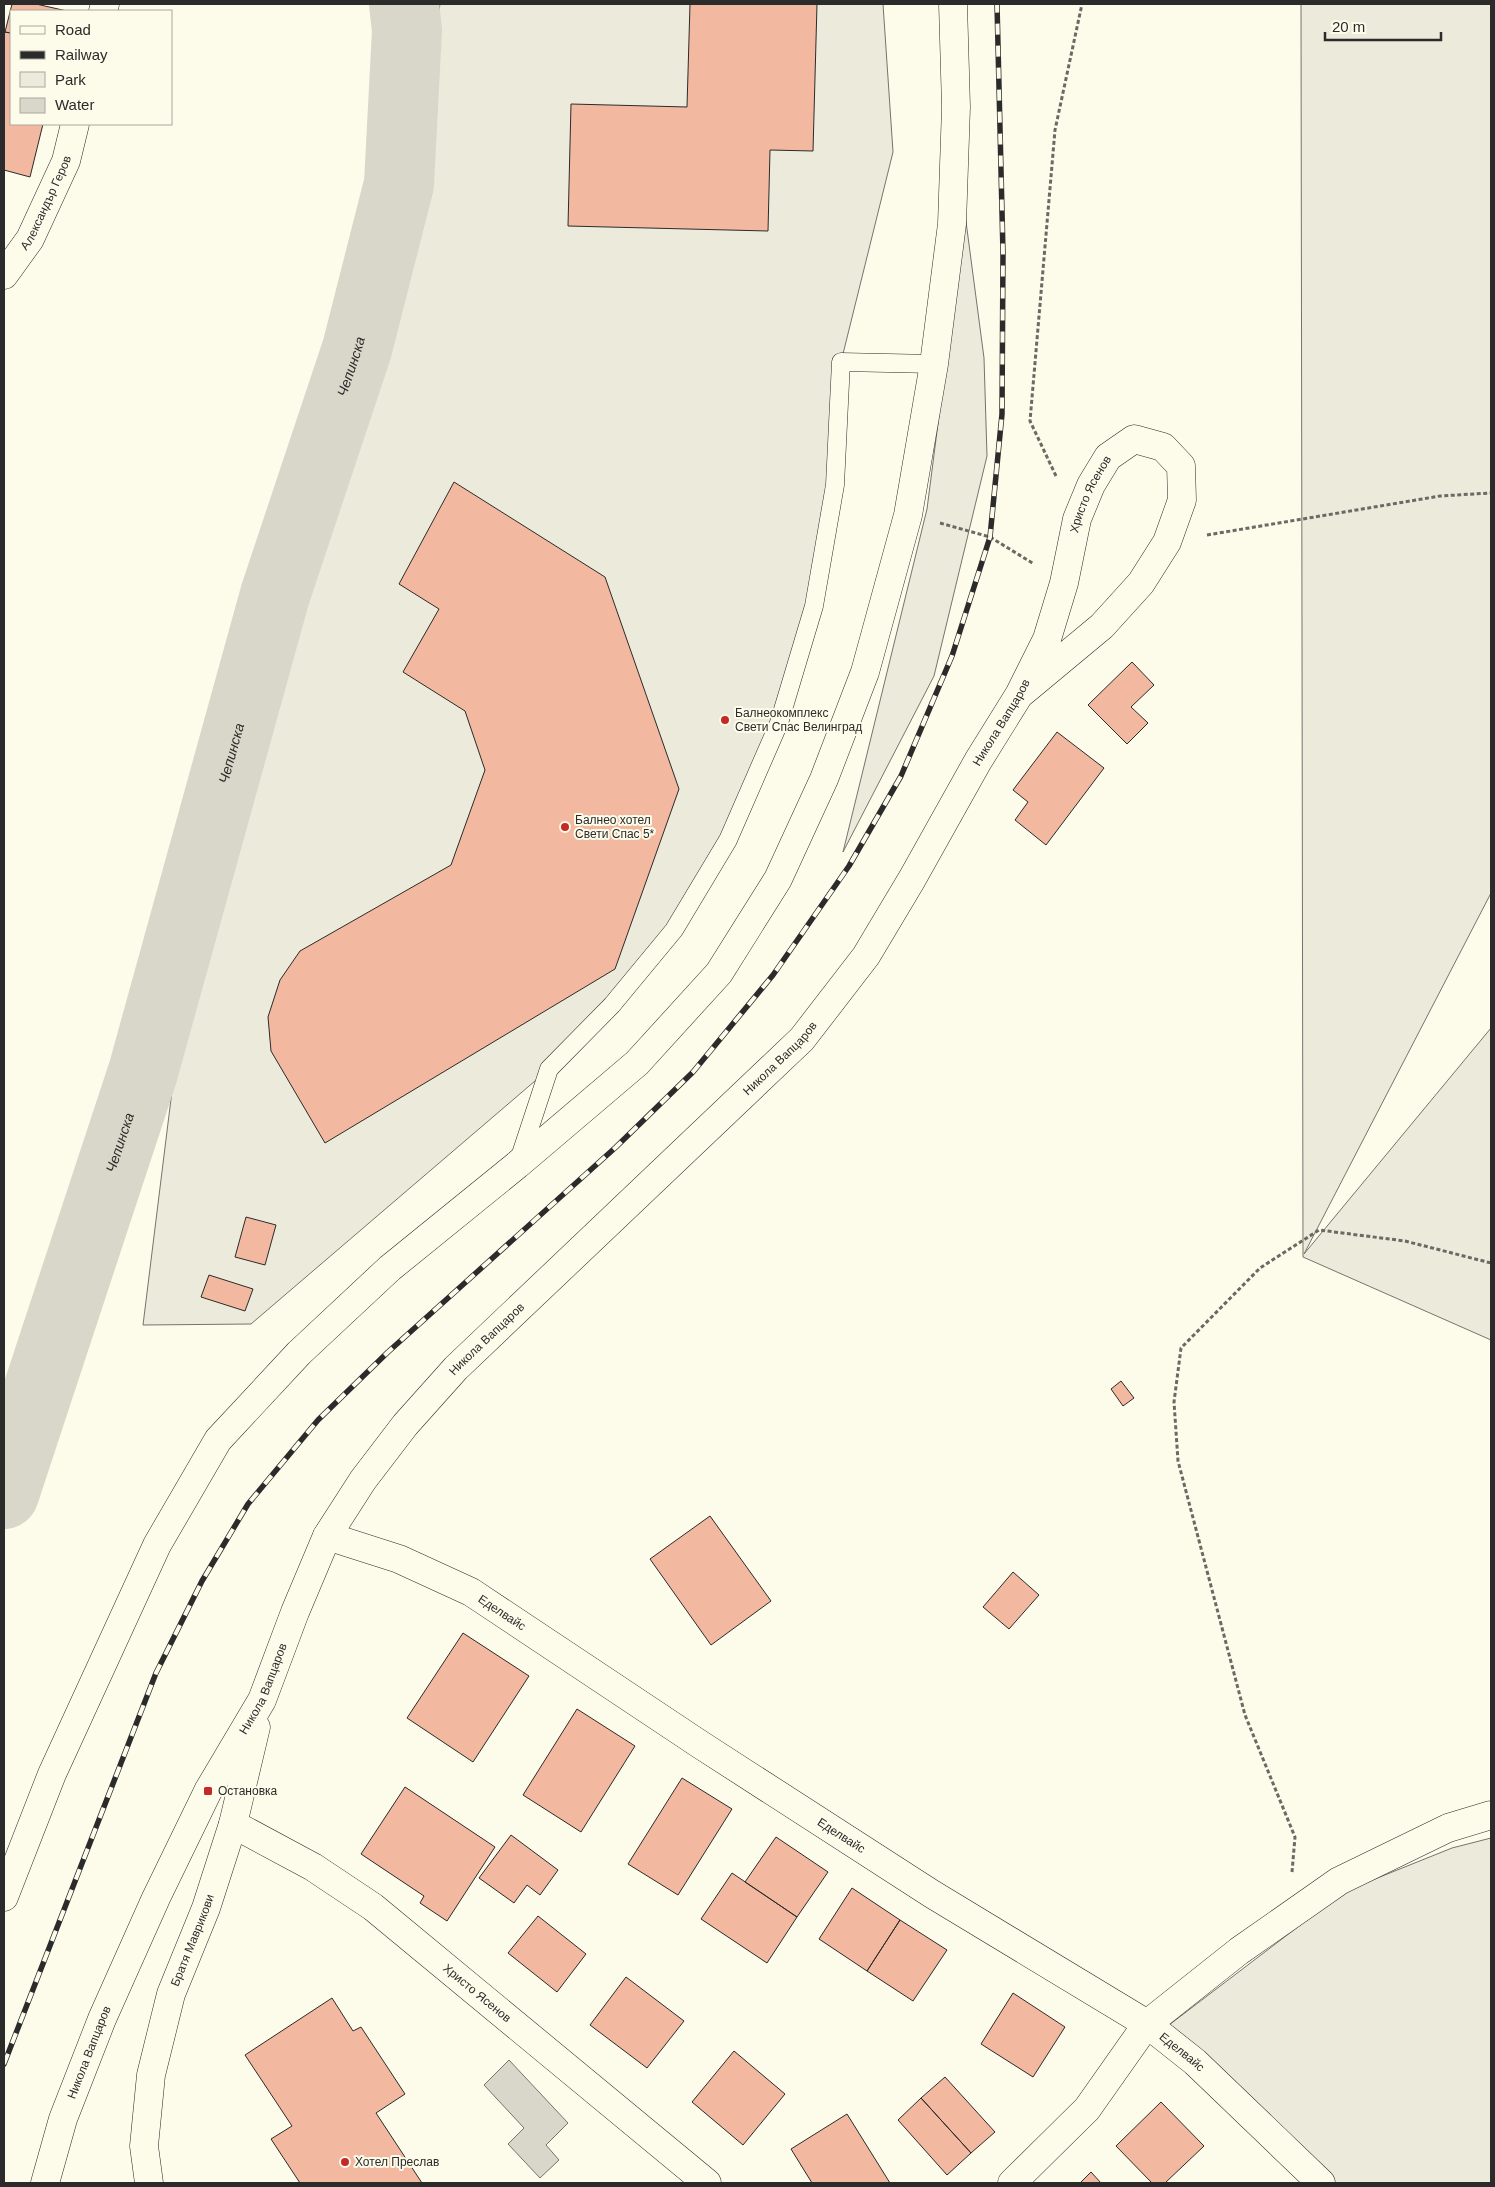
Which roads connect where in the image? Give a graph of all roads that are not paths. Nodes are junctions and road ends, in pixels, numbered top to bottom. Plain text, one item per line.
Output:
1 (953, 4) edge
2 (75, 125) edge
3 (4, 275) edge
4 (934, 364) junction
5 (1064, 583) joint
6 (1019, 695) junction
7 (517, 1165) junction
8 (327, 1536) junction
9 (262, 1700) junction
10 (1491, 1815) edge
11 (233, 1824) junction
12 (4, 1897) edge
13 (1147, 2024) junction
14 (45, 2183) edge
15 (149, 2183) edge
16 (707, 2183) edge
17 (1012, 2183) edge
18 (1321, 2183) edge

1 - 4 street
2 - 3 street, Александър Геров
4 - 7 street
4 - 7 lane
5 - 6 street, Никола Вапцаров
5 - 6 street, Христо Ясенов
6 - 8 street, Никола Вапцаров
7 - 12 street
8 - 9 street, Никола Вапцаров
8 - 13 street, Еделвайс
9 - 11 street, Братя Маврикови
9 - 14 street, Никола Вапцаров
10 - 13 street
11 - 15 street, Братя Маврикови
11 - 16 street, Христо Ясенов
13 - 17 street
13 - 18 street, Еделвайс

